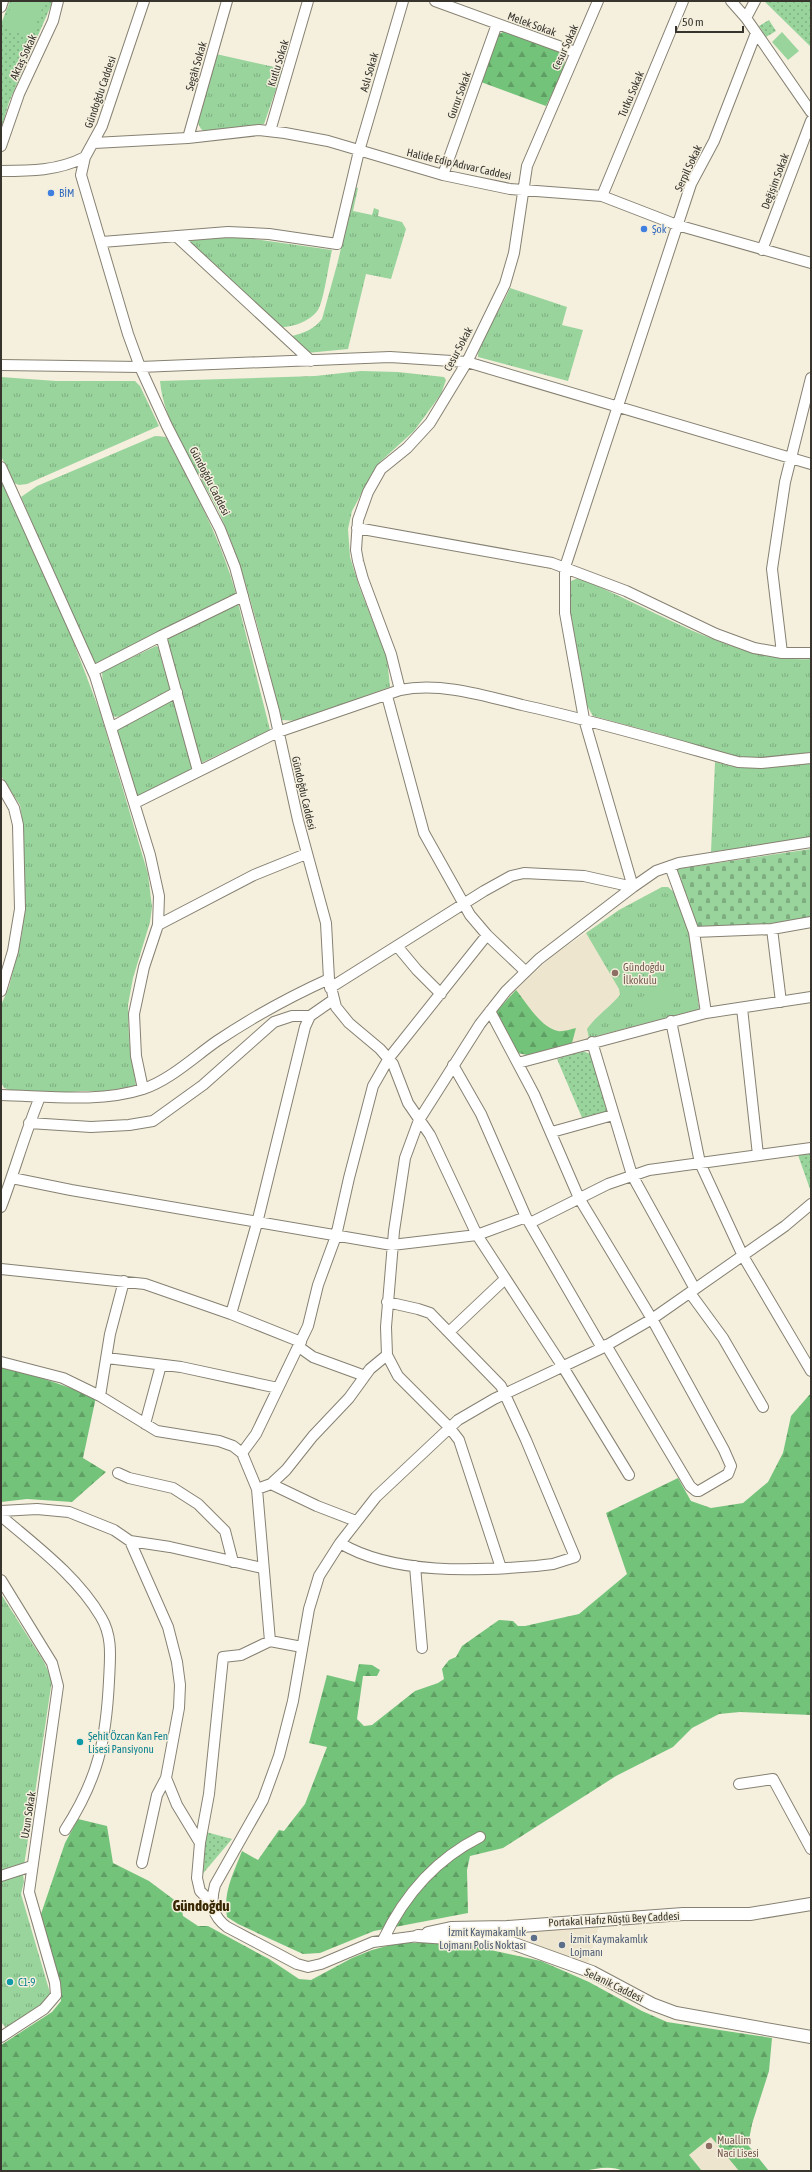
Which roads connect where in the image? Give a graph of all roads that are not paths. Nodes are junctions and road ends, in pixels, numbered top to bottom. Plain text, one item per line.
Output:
1 (3, 1) edge
2 (58, 1) edge
3 (144, 1) edge
4 (227, 1) edge
5 (308, 1) edge
6 (404, 1) edge
7 (435, 1) edge
8 (598, 1) edge
9 (683, 1) edge
10 (731, 1) edge
11 (755, 1) edge
12 (1, 7) edge
13 (746, 18) junction
14 (497, 24) junction
15 (756, 33) junction
16 (575, 52) junction
17 (811, 112) edge
18 (811, 121) edge
19 (270, 131) junction
20 (188, 138) junction
21 (94, 143) junction
22 (1, 146) edge
23 (359, 151) junction
24 (85, 157) junction
25 (1, 171) edge
26 (443, 175) junction
27 (524, 190) junction
28 (602, 196) junction
29 (677, 225) junction
30 (176, 236) junction
31 (102, 242) junction
32 (762, 250) junction
33 (811, 263) edge
34 (311, 361) junction
35 (467, 362) junction
36 (1, 365) edge
37 (140, 367) junction
38 (811, 378) edge
39 (617, 406) junction
40 (790, 457) junction
41 (811, 464) edge
42 (1, 466) edge
43 (357, 528) junction
44 (565, 567) junction
45 (243, 596) junction
46 (160, 636) junction
47 (782, 653) junction
48 (811, 653) edge
49 (93, 671) junction
50 (400, 690) junction
51 (177, 692) junction
52 (387, 696) junction
53 (584, 719) junction
54 (112, 727) junction
55 (278, 732) junction
56 (811, 758) edge
57 (198, 771) junction
58 (1, 785) edge
59 (135, 803) junction
60 (811, 842) edge
61 (306, 854) junction
62 (670, 866) junction
63 (632, 887) junction
64 (462, 904) junction
65 (811, 922) edge
66 (158, 925) junction
67 (772, 929) junction
68 (694, 932) junction
69 (487, 935) junction
70 (398, 946) junction
71 (525, 971) junction
72 (329, 984) junction
73 (1, 991) edge
74 (441, 994) junction
75 (811, 997) edge
76 (333, 1000) junction
77 (782, 1002) junction
78 (742, 1008) junction
79 (490, 1011) junction
80 (706, 1013) junction
81 (310, 1016) junction
82 (671, 1021) junction
83 (592, 1042) junction
84 (389, 1058) junction
85 (518, 1063) junction
86 (453, 1065) junction
87 (143, 1089) junction
88 (2, 1094) edge
89 (40, 1097) junction
90 (612, 1115) junction
91 (419, 1120) junction
92 (29, 1123) junction
93 (552, 1132) junction
94 (811, 1148) edge
95 (758, 1155) junction
96 (700, 1163) junction
97 (632, 1175) junction
98 (12, 1178) junction
99 (580, 1198) junction
100 (811, 1204) edge
101 (1, 1207) edge
102 (528, 1220) junction
103 (257, 1223) junction
104 (477, 1235) junction
105 (336, 1236) junction
106 (392, 1245) junction
107 (743, 1256) junction
108 (1, 1269) edge
109 (505, 1279) junction
110 (124, 1281) junction
111 (693, 1291) junction
112 (387, 1302) junction
113 (230, 1314) junction
114 (652, 1320) junction
115 (449, 1332) junction
116 (300, 1345) junction
117 (604, 1347) junction
118 (387, 1355) junction
119 (107, 1358) junction
120 (1, 1362) edge
121 (161, 1365) junction
122 (563, 1367) junction
123 (811, 1371) edge
124 (365, 1376) junction
125 (278, 1388) junction
126 (505, 1394) junction
127 (100, 1396) junction
128 (763, 1407) dead end
129 (145, 1424) junction
130 (449, 1427) junction
131 (242, 1453) junction
132 (118, 1473) dead end
133 (628, 1476) dead end
134 (271, 1484) junction
135 (257, 1489) junction
136 (1, 1512) edge
137 (1, 1516) edge
138 (356, 1522) junction
139 (130, 1542) junction
140 (340, 1543) junction
141 (233, 1562) junction
142 (415, 1566) junction
143 (262, 1568) junction
144 (501, 1568) junction
145 (1, 1580) edge
146 (270, 1642) junction
147 (302, 1647) junction
148 (422, 1648) dead end
149 (166, 1778) junction
150 (739, 1784) dead end
151 (65, 1830) dead end
152 (480, 1836) dead end
153 (200, 1843) junction
154 (811, 1849) edge
155 (142, 1863) dead end
156 (32, 1866) junction
157 (1, 1876) edge
158 (212, 1903) junction
159 (811, 1904) edge
160 (418, 1936) junction
161 (383, 1940) junction
162 (2, 2035) edge
163 (811, 2037) edge

1 - 12 street
2 - 22 street, Aktaş Sokak
3 - 21 street, Gündoğdu Caddesi
4 - 20 street, Segâh Sokak
5 - 19 street, Kutlu Sokak
6 - 23 street, Aslı Sokak
7 - 14 street, Melek Sokak
8 - 16 street, Cesur Sokak
9 - 28 street, Tutku Sokak
10 - 13 street
11 - 13 street
13 - 15 street
14 - 16 street, Melek Sokak
14 - 26 street, Gurur Sokak
15 - 17 street
15 - 29 street, Serpil Sokak
16 - 27 street, Cesur Sokak
18 - 32 street, Değişim Sokak
19 - 20 street, Halide Edip Adıvar Caddesi
19 - 23 street, Halide Edip Adıvar Caddesi
20 - 21 street, Halide Edip Adıvar Caddesi
21 - 24 street, Gündoğdu Caddesi
23 - 26 street, Halide Edip Adıvar Caddesi
23 - 30 street, Aslı Sokak
24 - 25 street
24 - 31 street, Gündoğdu Caddesi
26 - 27 street, Halide Edip Adıvar Caddesi
27 - 28 street, Halide Edip Adıvar Caddesi
27 - 35 street, Cesur Sokak
28 - 29 street, Halide Edip Adıvar Caddesi
29 - 32 street, Halide Edip Adıvar Caddesi
29 - 39 street, Serpil Sokak
30 - 31 street
30 - 34 street
31 - 37 street, Gündoğdu Caddesi
32 - 33 street, Halide Edip Adıvar Caddesi
34 - 35 street
34 - 37 street
35 - 39 street
35 - 43 street, Cesur Sokak
36 - 37 street
37 - 45 street, Gündoğdu Caddesi
38 - 40 street
39 - 40 street
39 - 44 street, Serpil Sokak
40 - 41 street
40 - 47 street
42 - 49 street
43 - 44 street
43 - 50 street, Cesur Sokak
44 - 47 street
44 - 53 street, Serpil Sokak
45 - 46 street
45 - 55 street, Gündoğdu Caddesi
46 - 49 street
46 - 51 street
47 - 48 street
49 - 54 street
50 - 52 street
50 - 53 street
51 - 54 street
51 - 57 street
52 - 55 street
52 - 64 street
53 - 56 street
53 - 63 street, Serpil Sokak
54 - 59 street
55 - 57 street
55 - 61 street, Gündoğdu Caddesi
57 - 59 street
58 - 73 street
59 - 66 street
60 - 62 street
61 - 66 street
61 - 72 street, Gündoğdu Caddesi
62 - 63 street
62 - 68 street
63 - 64 street
63 - 71 street
64 - 69 street
64 - 70 street
65 - 67 street
66 - 87 street
67 - 68 street
67 - 77 street
68 - 80 street
69 - 71 street
69 - 74 street
70 - 72 street
70 - 74 street
71 - 79 street
72 - 76 street, Gündoğdu Caddesi
72 - 87 street
74 - 84 street
75 - 77 street
76 - 81 street
76 - 84 street, Gündoğdu Caddesi
77 - 78 street
78 - 80 street
78 - 95 street
79 - 85 street
79 - 86 street
80 - 82 street
81 - 92 street
81 - 103 street
82 - 83 street
82 - 96 street
83 - 85 street
83 - 90 street
84 - 91 street
84 - 105 street
85 - 93 street
86 - 91 street
86 - 102 street
87 - 89 street
88 - 89 street
89 - 92 street
90 - 93 street
90 - 97 street
91 - 104 street
91 - 106 street
92 - 98 street
93 - 99 street
94 - 95 street
95 - 96 street
96 - 97 street
96 - 107 street
97 - 99 street
97 - 111 street
98 - 101 street
98 - 103 street
99 - 102 street
99 - 114 street
100 - 107 street
102 - 104 street
102 - 117 street
103 - 105 street
103 - 113 street
104 - 106 street
104 - 109 street
105 - 106 street
105 - 116 street
106 - 112 street
107 - 111 street
107 - 123 street
108 - 110 street
109 - 115 street
109 - 122 street
110 - 113 street
110 - 119 street
111 - 114 street
111 - 128 street
112 - 115 street
112 - 118 street
113 - 116 street
114 - 117 street
114 - 117 street
115 - 126 street
116 - 124 street
116 - 125 street
117 - 122 street
118 - 124 street
118 - 130 street
119 - 121 street
119 - 127 street
120 - 127 street
121 - 125 street
121 - 129 street
122 - 126 street
122 - 133 street
124 - 134 street
125 - 131 street
126 - 130 street
126 - 144 street
127 - 129 street
129 - 131 street
130 - 138 street
130 - 144 street
131 - 135 street
132 - 141 street
134 - 135 street
134 - 138 street
135 - 143 street
136 - 139 street
137 - 151 street
138 - 140 street
139 - 141 street
139 - 149 street
140 - 142 street
140 - 147 street
141 - 143 street
142 - 144 street
142 - 148 street
143 - 146 street
145 - 156 street, Uzun Sokak
146 - 147 street
146 - 153 street
147 - 158 street
149 - 153 street
149 - 155 street
150 - 154 street
152 - 161 street
153 - 158 street
156 - 157 street
156 - 162 street, Uzun Sokak
158 - 161 street
159 - 160 main road, Portakal Hafız Rüştü Bey Caddesi
160 - 161 street
160 - 163 main road, Selanik Caddesi

